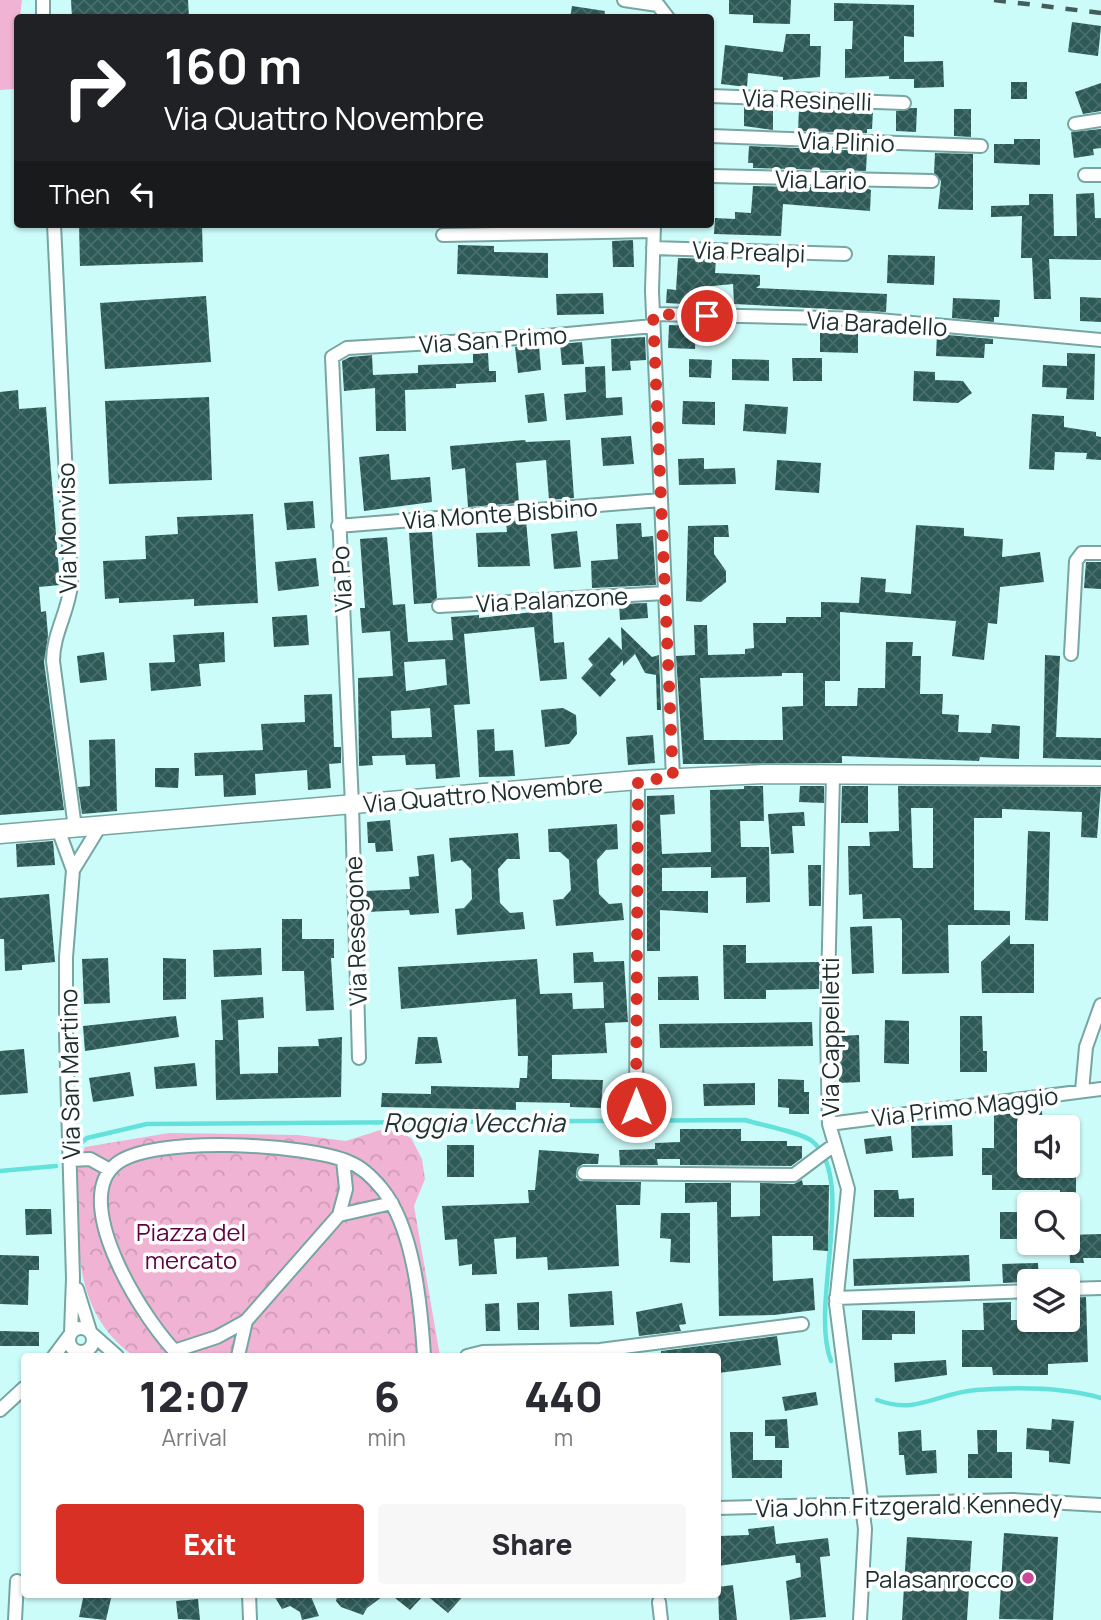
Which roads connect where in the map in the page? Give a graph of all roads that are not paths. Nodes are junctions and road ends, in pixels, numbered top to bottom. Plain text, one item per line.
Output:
1 (624, 0) edge
2 (665, 14) edge
3 (714, 96) edge
4 (904, 103) dead end
5 (1101, 120) edge
6 (1075, 124) dead end
7 (714, 136) edge
8 (981, 146) dead end
9 (1085, 175) dead end
10 (1101, 175) edge
11 (714, 176) edge
12 (932, 181) dead end
13 (54, 228) edge
14 (628, 228) edge
15 (654, 228) edge
16 (443, 235) dead end
17 (653, 247) junction
18 (845, 254) dead end
19 (653, 320) junction
20 (1101, 341) edge
21 (334, 354) joint
22 (661, 500) junction
23 (338, 526) junction
24 (1101, 553) edge
25 (665, 593) junction
26 (439, 606) dead end
27 (1071, 654) dead end
28 (833, 775) junction
29 (1101, 776) edge
30 (673, 778) junction
31 (638, 780) junction
32 (352, 804) junction
33 (100, 826) junction
34 (67, 828) junction
35 (0, 834) edge
36 (73, 870) junction
37 (1101, 1005) edge
38 (359, 1058) dead end
39 (1101, 1089) edge
40 (1082, 1091) junction
41 (636, 1107) dead end
42 (828, 1124) junction
43 (826, 1151) junction
44 (71, 1160) junction
45 (343, 1160) junction
46 (110, 1170) junction
47 (584, 1173) dead end
48 (392, 1203) junction
49 (338, 1215) junction
50 (74, 1278) junction
51 (1101, 1288) edge
52 (1080, 1289) edge
53 (1017, 1291) edge
54 (836, 1298) junction
55 (246, 1321) junction
56 (802, 1324) dead end
57 (90, 1332) junction
58 (70, 1334) junction
59 (56, 1353) edge
60 (80, 1353) edge
61 (82, 1353) edge
62 (114, 1353) edge
63 (176, 1353) edge
64 (179, 1353) edge
65 (238, 1353) edge
66 (424, 1353) edge
67 (483, 1353) edge
68 (21, 1391) edge
69 (0, 1410) edge
70 (863, 1504) junction
71 (1101, 1505) edge
72 (721, 1508) edge
73 (17, 1581) dead end
74 (248, 1598) edge
75 (659, 1602) dead end
76 (15, 1620) edge
77 (250, 1620) edge
78 (661, 1620) edge
79 (860, 1620) edge

1 - 2 street
3 - 4 street, Via Resinelli
5 - 6 street
7 - 8 street, Via Plinio
9 - 10 street
11 - 12 street, Via Lario
13 - 34 street, Via Monviso
14 - 16 street
15 - 17 street
17 - 18 street, Via Prealpi
17 - 19 street
19 - 20 street, Via Baradello
19 - 21 street, Via San Primo
19 - 22 street
21 - 23 street, Via Po
22 - 23 street, Via Monte Bisbino
22 - 25 street
23 - 32 street, Via Po
24 - 27 street
25 - 26 street, Via Palanzone
25 - 30 street
28 - 29 street, Via Quattro Novembre
28 - 30 street, Via Quattro Novembre
28 - 42 street, Via Cappelletti
30 - 31 street, Via Quattro Novembre
31 - 32 street, Via Quattro Novembre
31 - 41 street
32 - 33 street, Via Quattro Novembre
32 - 38 street, Via Resegone
33 - 34 street, Via Quattro Novembre
33 - 36 street
34 - 35 street, Via Quattro Novembre
34 - 36 street, Via Monviso
36 - 44 street, Via San Martino
37 - 40 street
39 - 40 street, Via Primo Maggio
40 - 42 street, Via Primo Maggio
42 - 43 street, Via Cappelletti
43 - 47 street
43 - 54 street, Via Cappelletti
44 - 46 street
44 - 50 street, Via San Martino
45 - 46 street
45 - 48 street
45 - 49 street
46 - 63 street
48 - 49 street
48 - 66 street
49 - 55 street
50 - 57 street, Via San Martino
50 - 58 street, Via San Martino
51 - 52 street
53 - 54 street
54 - 70 street, Via Cappelletti
55 - 64 street
55 - 65 street
56 - 67 street
57 - 58 street
57 - 61 street
57 - 62 street
58 - 59 street
58 - 60 street
68 - 69 street
70 - 71 street, Via John Fitzgerald Kennedy
70 - 72 street, Via John Fitzgerald Kennedy
70 - 79 street, Via Cappelletti
73 - 76 street
74 - 77 street
75 - 78 street

